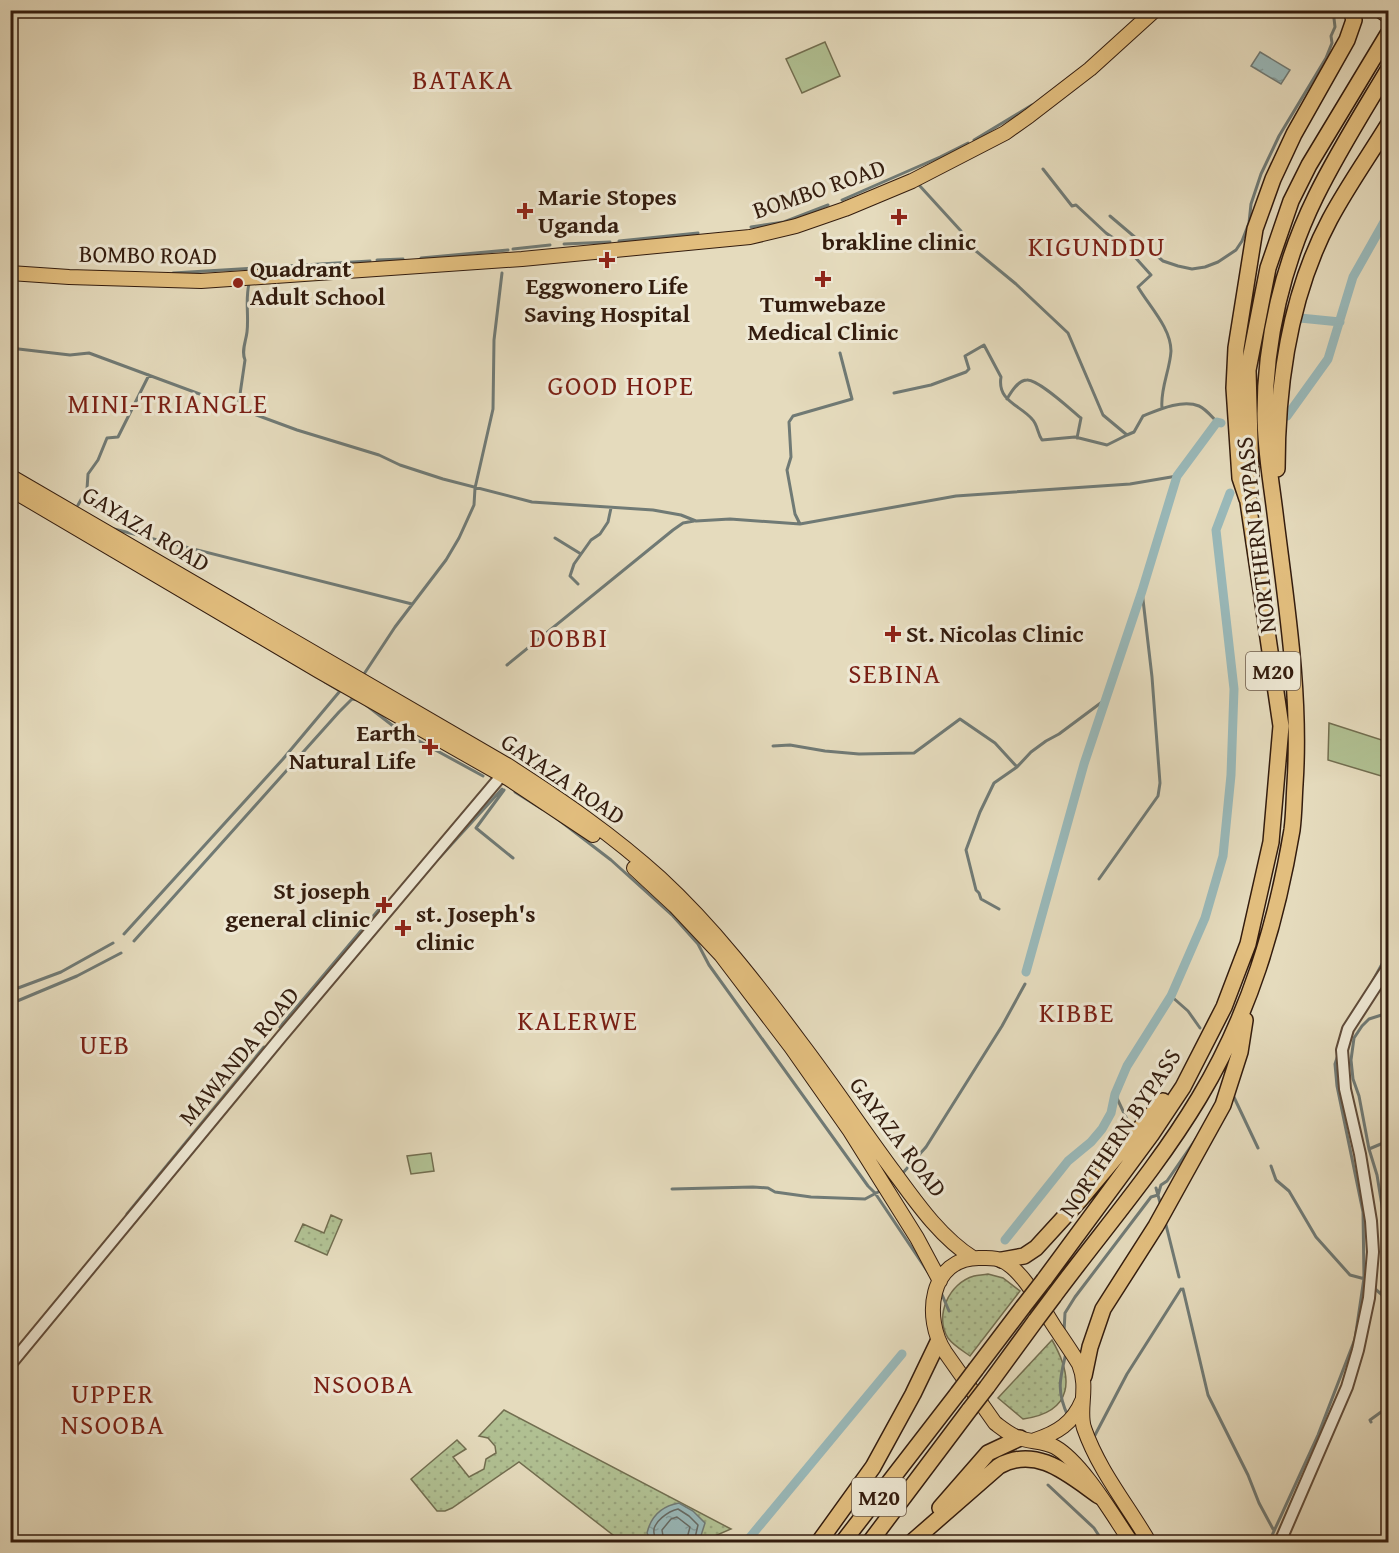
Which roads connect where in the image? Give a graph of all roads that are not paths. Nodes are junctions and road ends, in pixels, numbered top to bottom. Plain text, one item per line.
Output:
1 (1155, 10) edge
2 (1351, 10) edge
3 (1379, 10) edge
4 (1389, 16) edge
5 (1389, 34) edge
6 (1389, 70) edge
7 (1389, 125) edge
8 (10, 273) edge
9 (10, 476) edge
10 (10, 489) edge
11 (1248, 502) junction
12 (1274, 503) junction
13 (502, 775) junction
14 (1389, 967) edge
15 (1248, 999) junction
16 (1211, 1034) junction
17 (973, 1258) junction
18 (1002, 1260) junction
19 (940, 1281) junction
20 (938, 1342) junction
21 (10, 1365) edge
22 (1084, 1376) junction
23 (1084, 1397) junction
24 (1028, 1439) junction
25 (1099, 1496) junction
26 (819, 1542) edge
27 (843, 1542) edge
28 (870, 1542) edge
29 (910, 1542) edge
30 (1131, 1542) edge
31 (1149, 1542) edge
32 (1280, 1542) edge

1 - 8 main road, BOMBO ROAD
2 - 11 highway
3 - 4 main road
5 - 11 highway, NORTHERN BYPASS / M20
6 - 12 highway, NORTHERN BYPASS / M20
7 - 12 highway
9 - 17 main road, GAYAZA ROAD
10 - 13 main road, GAYAZA ROAD
11 - 16 highway, NORTHERN BYPASS / M20
12 - 15 highway, NORTHERN BYPASS / M20
13 - 19 main road, GAYAZA ROAD
13 - 21 street, MAWANDA ROAD
14 - 32 street
15 - 22 highway
15 - 28 highway, NORTHERN BYPASS / M20, bridge
16 - 18 highway
16 - 27 highway, NORTHERN BYPASS / M20, bridge
17 - 18 main road
17 - 19 main road
18 - 22 main road
19 - 20 main road
20 - 24 main road
20 - 26 highway
22 - 23 main road
23 - 24 main road
23 - 31 main road
24 - 25 main road
24 - 29 highway
25 - 29 highway
25 - 30 main road

